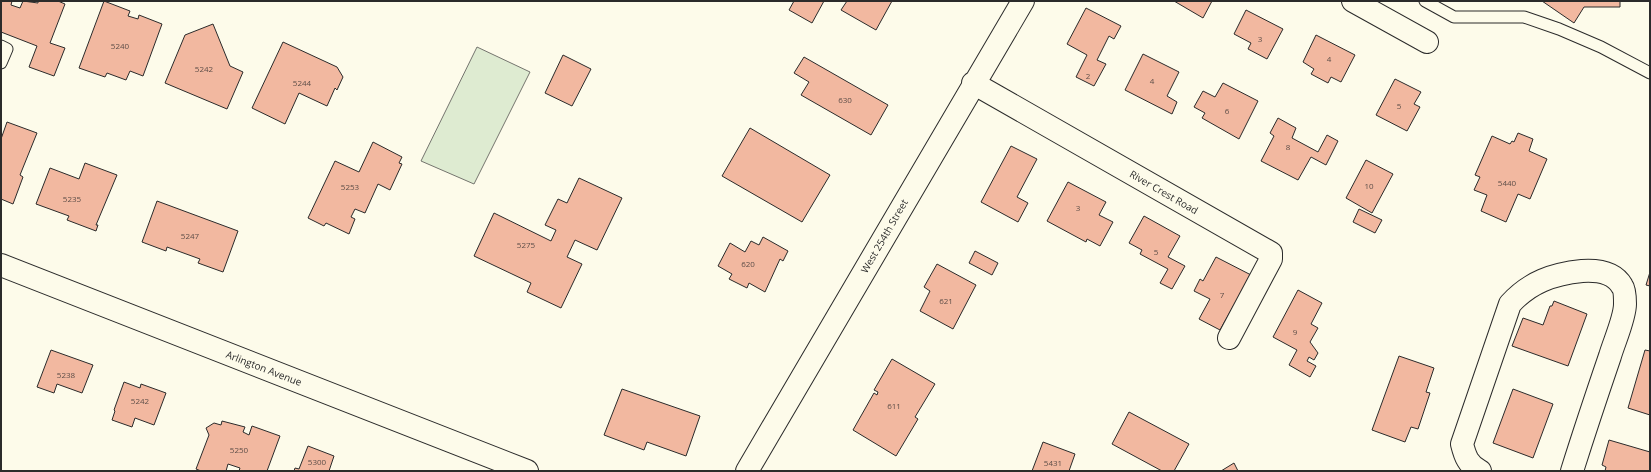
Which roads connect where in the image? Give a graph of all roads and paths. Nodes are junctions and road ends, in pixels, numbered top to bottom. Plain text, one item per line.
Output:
1 (1023, 1) edge
2 (1353, 1) edge
3 (1425, 1) edge
4 (1427, 42) dead end
5 (1, 46) edge
6 (1, 64) edge
7 (1650, 73) edge
8 (973, 84) junction
9 (1, 265) edge
10 (1229, 338) dead end
11 (527, 471) edge
12 (747, 471) edge
13 (1480, 471) edge
14 (1572, 471) edge

1 - 8 street, West 254th Street
2 - 4 street
3 - 7 lane
5 - 6 lane
8 - 10 street, River Crest Road
8 - 12 street, West 254th Street
9 - 11 street, Arlington Avenue
13 - 14 street

